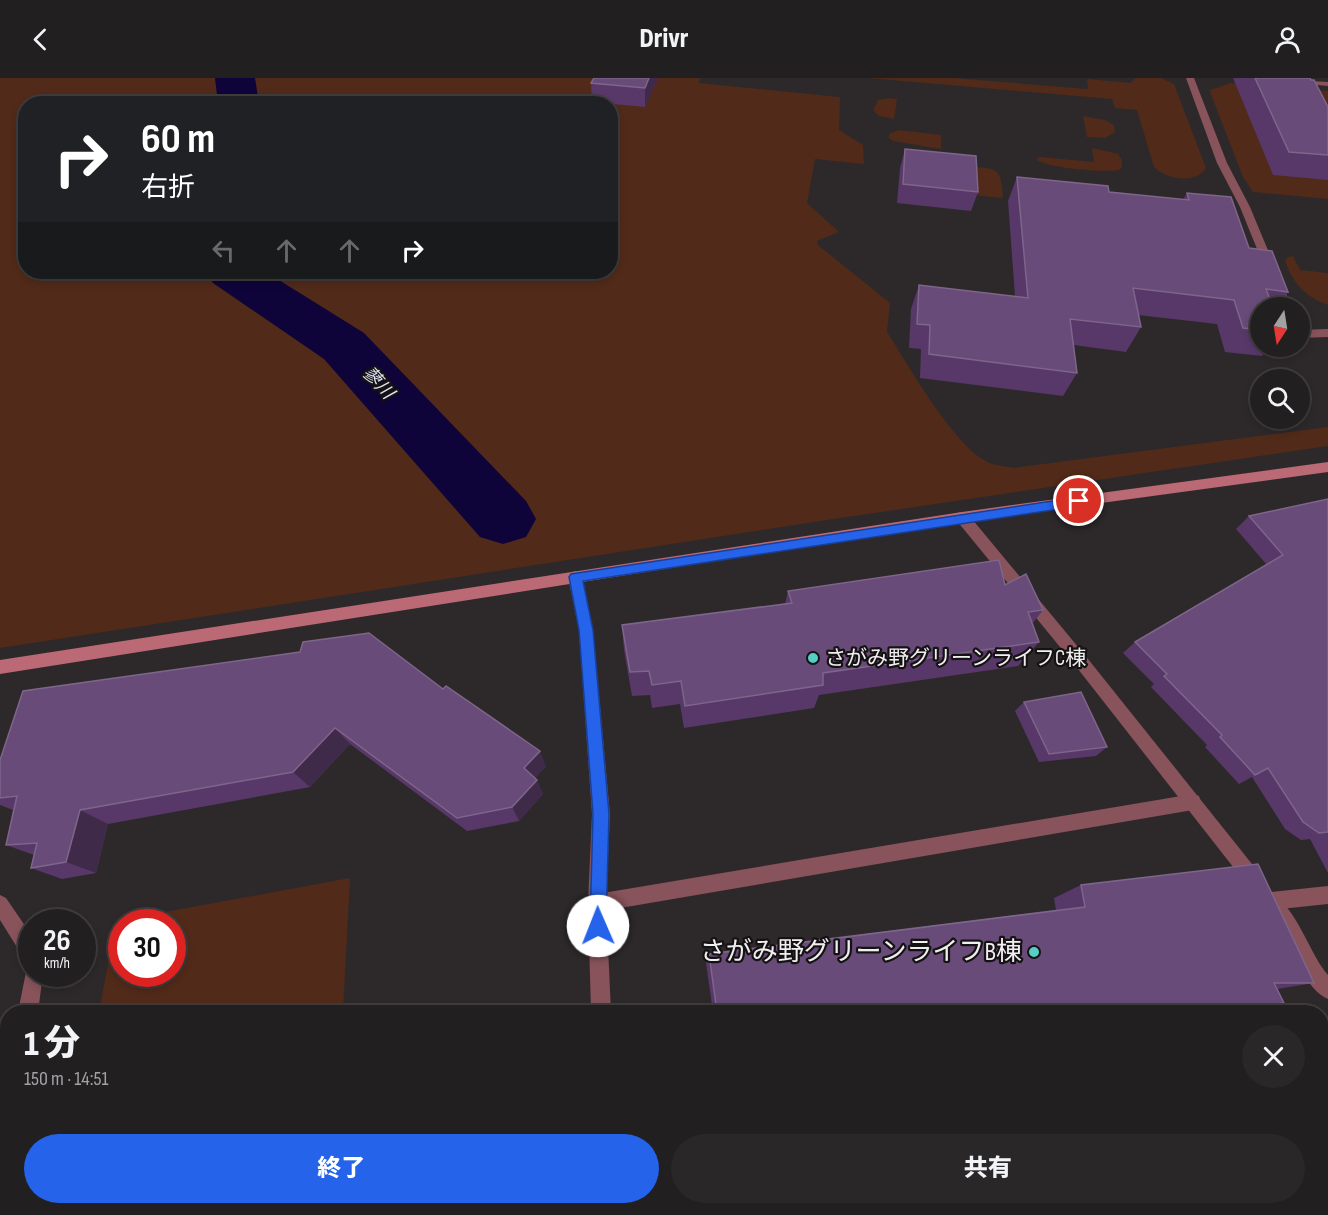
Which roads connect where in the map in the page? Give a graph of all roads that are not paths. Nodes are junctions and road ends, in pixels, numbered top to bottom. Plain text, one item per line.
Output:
1 (1190, 78) edge
2 (1261, 78) edge
3 (1328, 84) edge
4 (1282, 297) edge
5 (1328, 333) edge
6 (1310, 334) edge
7 (1326, 469) edge
8 (962, 517) junction
9 (575, 577) junction
10 (0, 667) edge
11 (1193, 802) junction
12 (1328, 895) edge
13 (1270, 901) junction
14 (597, 903) junction
15 (0, 904) edge
16 (18, 932) edge
17 (32, 987) edge
18 (1328, 989) edge
19 (29, 1005) edge
20 (601, 1005) edge

1 - 4 street
2 - 3 street
5 - 6 street
7 - 8 street
8 - 9 street
8 - 11 street
9 - 10 street
9 - 14 street
11 - 13 street
11 - 14 street
12 - 13 street
13 - 18 street
14 - 20 street
15 - 16 street
17 - 19 street

